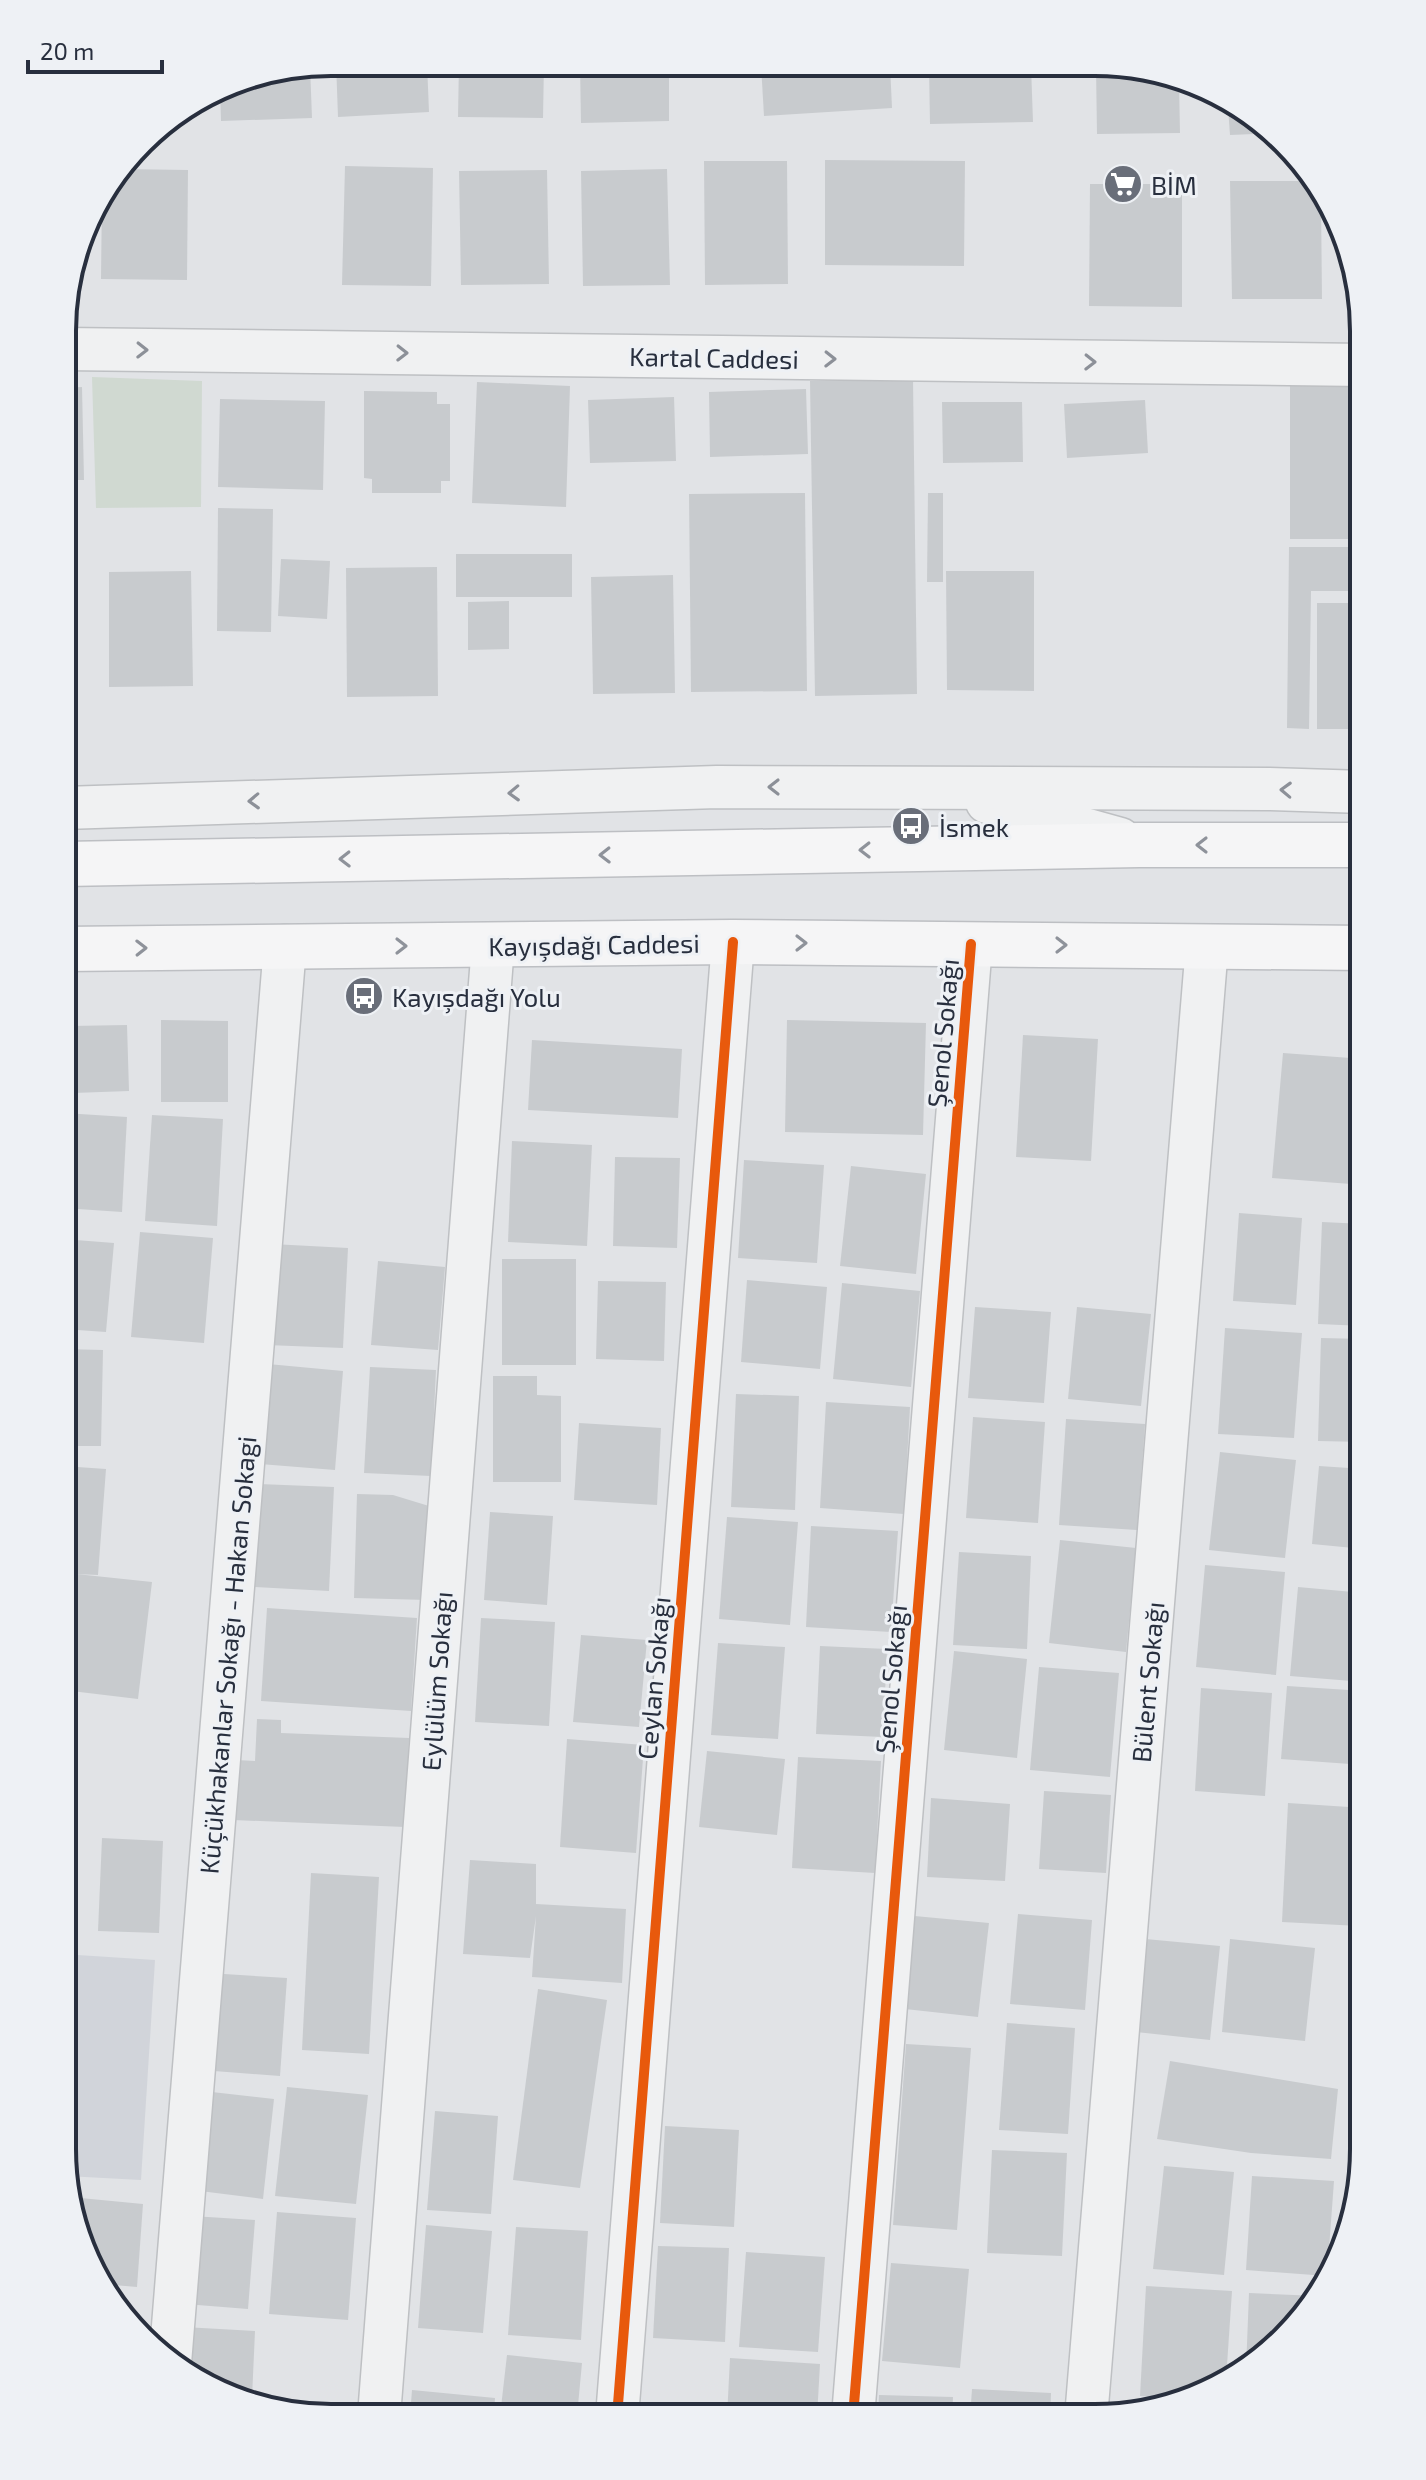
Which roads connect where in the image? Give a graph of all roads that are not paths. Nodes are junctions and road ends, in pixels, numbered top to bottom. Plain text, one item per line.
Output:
1 (76, 349) edge
2 (1350, 365) edge
3 (936, 788) junction
4 (1350, 792) edge
5 (76, 808) edge
6 (1139, 845) junction
7 (1350, 845) edge
8 (76, 864) edge
9 (733, 942) junction
10 (971, 944) junction
11 (493, 945) junction
12 (285, 946) junction
13 (1207, 946) junction
14 (1350, 948) edge
15 (76, 949) edge
16 (171, 2347) edge
17 (380, 2404) edge
18 (618, 2404) edge
19 (854, 2404) edge
20 (1087, 2404) edge

1 -> 2 street, Kartal Caddesi
4 -> 3 street
3 -> 5 street
3 - 6 street
7 -> 6 main road
6 -> 8 main road
9 -> 10 main road, Kayışdağı Caddesi
9 - 11 main road, Kayışdağı Caddesi
9 - 18 street, Ceylan Sokağı
10 -> 13 main road, Kayışdağı Caddesi
10 - 19 street, Şenol Sokağı
12 -> 11 main road, Kayışdağı Caddesi
11 - 17 street, Eylülüm Sokağı
15 -> 12 main road, Kayışdağı Caddesi
12 - 16 street, Küçükhakanlar Sokağı - Hakan Sokagi
13 - 14 main road, Kayışdağı Caddesi
13 - 20 street, Bülent Sokağı

